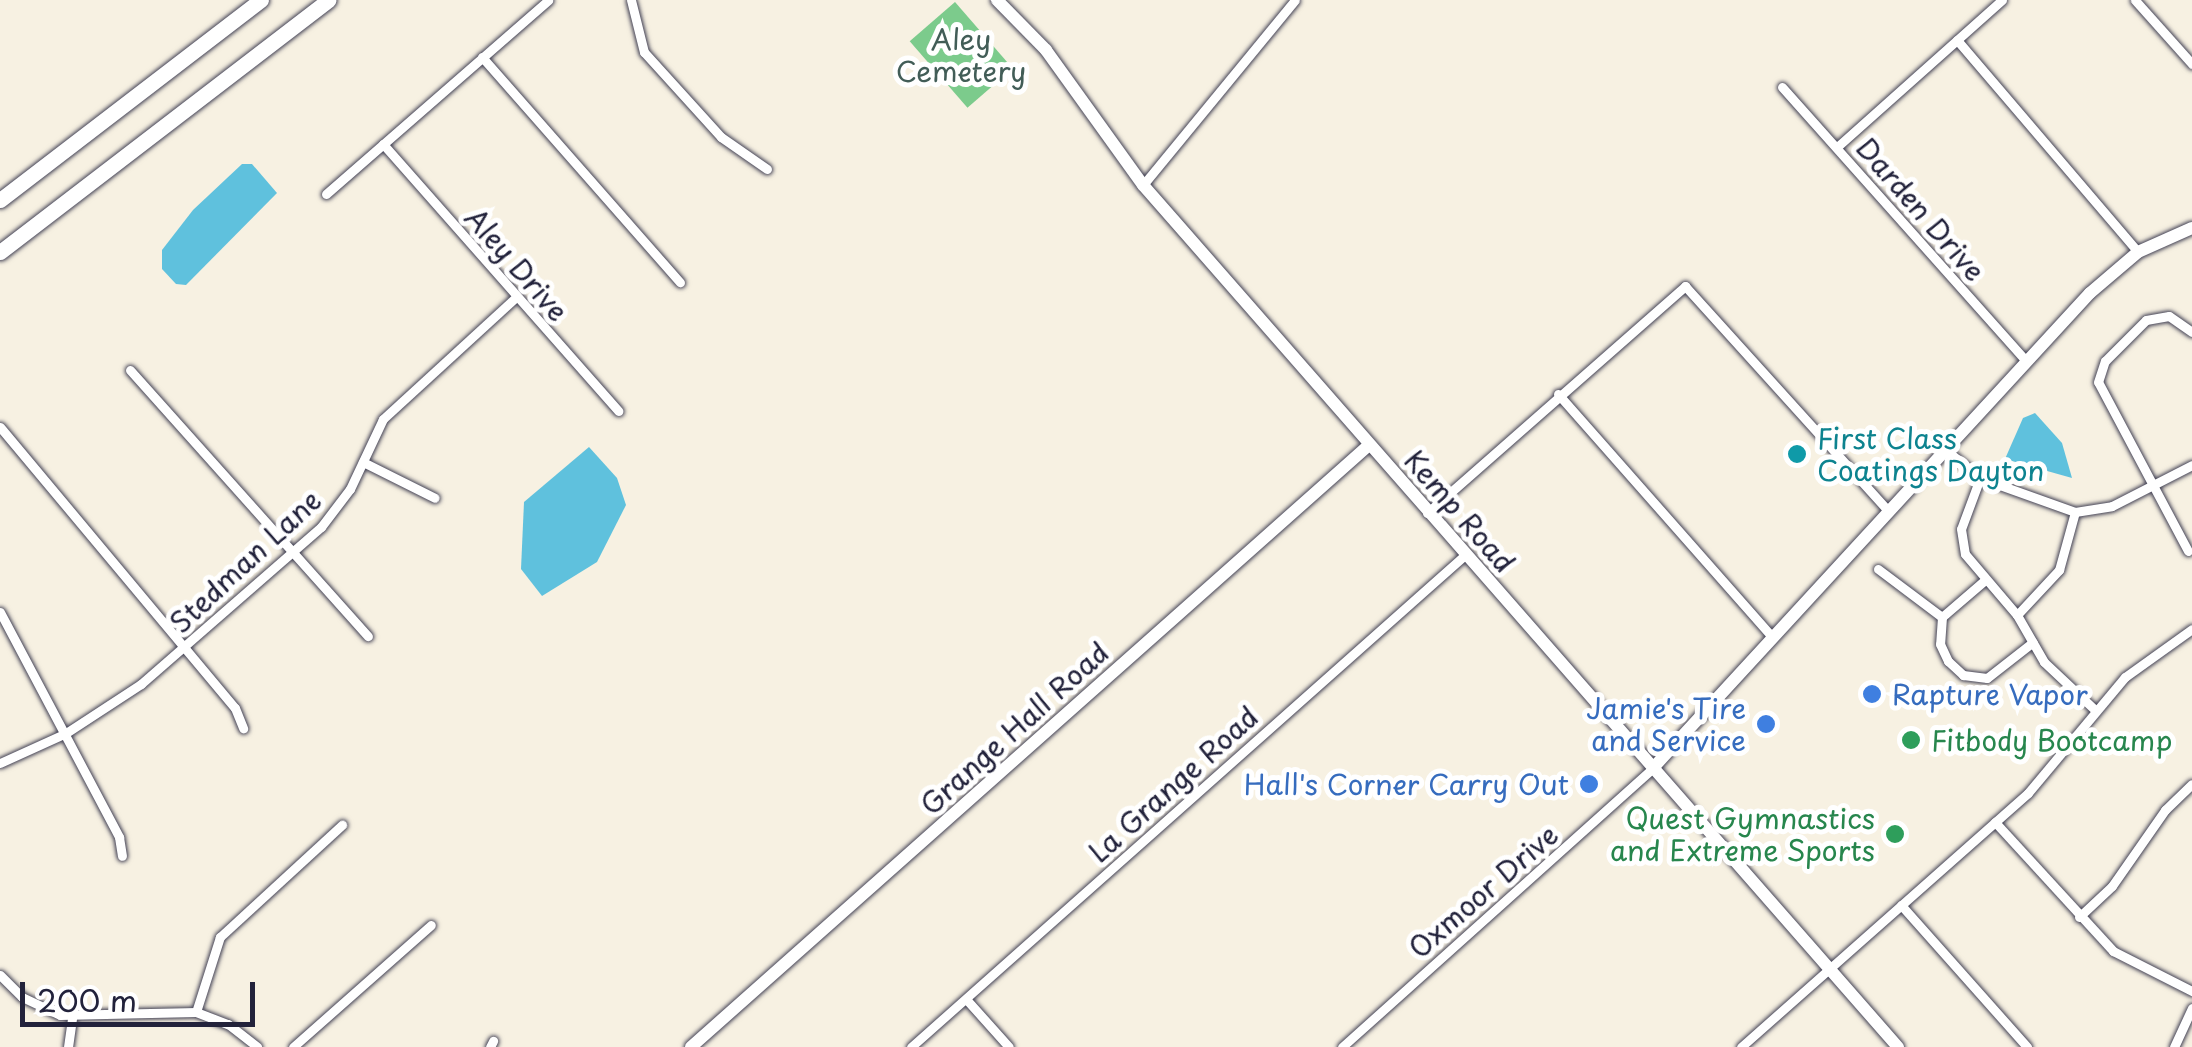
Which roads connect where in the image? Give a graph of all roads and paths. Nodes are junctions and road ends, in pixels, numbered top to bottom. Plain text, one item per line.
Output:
1 (261, 0) edge
2 (328, 0) edge
3 (548, 0) edge
4 (631, 0) edge
5 (996, 0) edge
6 (1295, 0) edge
7 (2002, 0) edge
8 (2135, 0) edge
9 (1957, 40) junction
10 (482, 57) junction
11 (2192, 64) edge
12 (1782, 87) dead end
13 (384, 144) junction
14 (1837, 147) junction
15 (767, 169) dead end
16 (1142, 185) junction
17 (326, 194) dead end
18 (0, 200) edge
19 (2192, 228) edge
20 (0, 252) edge
21 (2138, 252) junction
22 (680, 282) dead end
23 (516, 298) junction
24 (2192, 332) edge
25 (2026, 361) junction
26 (130, 370) dead end
27 (1558, 394) junction
28 (618, 412) dead end
29 (0, 427) edge
30 (1369, 445) junction
31 (1946, 450) junction
32 (363, 462) junction
33 (2192, 465) edge
34 (1980, 478) junction
35 (2152, 488) junction
36 (435, 498) dead end
37 (1888, 512) junction
38 (2075, 512) junction
39 (1427, 513) junction
40 (2188, 551) dead end
41 (293, 552) junction
42 (1465, 555) junction
43 (1878, 569) dead end
44 (1985, 580) junction
45 (0, 612) edge
46 (2018, 616) junction
47 (1942, 617) junction
48 (2192, 629) edge
49 (368, 636) dead end
50 (1774, 638) junction
51 (2034, 642) junction
52 (184, 648) junction
53 (2094, 708) junction
54 (243, 728) dead end
55 (66, 732) junction
56 (0, 763) edge
57 (1653, 768) junction
58 (2192, 784) edge
59 (1996, 822) junction
60 (342, 825) dead end
61 (122, 856) dead end
62 (1902, 905) junction
63 (2080, 917) junction
64 (431, 924) dead end
65 (1829, 969) junction
66 (0, 975) edge
67 (2192, 991) edge
68 (966, 998) junction
69 (2192, 1008) edge
70 (196, 1012) junction
71 (72, 1018) junction
72 (68, 1047) edge
73 (257, 1047) edge
74 (294, 1047) edge
75 (691, 1047) edge
76 (911, 1047) edge
77 (1009, 1047) edge
78 (1342, 1047) edge
79 (1741, 1047) edge
80 (1898, 1047) edge
81 (2027, 1047) edge
82 (2174, 1047) edge

1 - 18 highway
2 - 20 highway
3 - 10 street
4 - 15 street
5 - 16 main road, Kemp Road
6 - 16 street
7 - 9 street
8 - 11 street
9 - 14 street
9 - 21 street
10 - 13 street
10 - 22 street
12 - 14 street, Darden Drive
13 - 17 street
13 - 23 street, Aley Drive
14 - 25 street, Darden Drive
16 - 30 main road, Kemp Road
19 - 21 main road
21 - 25 main road
23 - 28 street, Aley Drive
23 - 32 street, Stedman Lane
24 - 35 street
25 - 31 main road
26 - 41 street
27 - 37 street
27 - 39 street
27 - 50 street
29 - 52 street
30 - 39 main road, Kemp Road
30 - 75 main road, Grange Hall Road
31 - 34 street
31 - 37 main road
32 - 36 street
32 - 41 street, Stedman Lane
33 - 35 street
34 - 38 street
34 - 44 street
35 - 38 street
35 - 40 street
37 - 50 main road
38 - 46 street
39 - 42 main road, Kemp Road
41 - 49 street
41 - 52 street, Stedman Lane
42 - 57 main road, Kemp Road
42 - 68 street, La Grange Road
43 - 47 street
44 - 46 street
44 - 47 street
45 - 55 street
46 - 51 street
47 - 51 street
48 - 53 street
50 - 57 main road
51 - 53 street
52 - 54 street
52 - 55 street, Stedman Lane
53 - 59 street
55 - 56 street, Stedman Lane
55 - 61 street
57 - 65 main road, Kemp Road
57 - 78 street, Oxmoor Drive
58 - 63 street
59 - 62 street
59 - 63 street
60 - 70 street
62 - 65 street
62 - 81 street
63 - 67 street
64 - 74 street
65 - 79 street
65 - 80 main road, Kemp Road
66 - 71 street
68 - 76 street, La Grange Road
68 - 77 street
69 - 82 street
70 - 71 street
70 - 73 street
71 - 72 street

